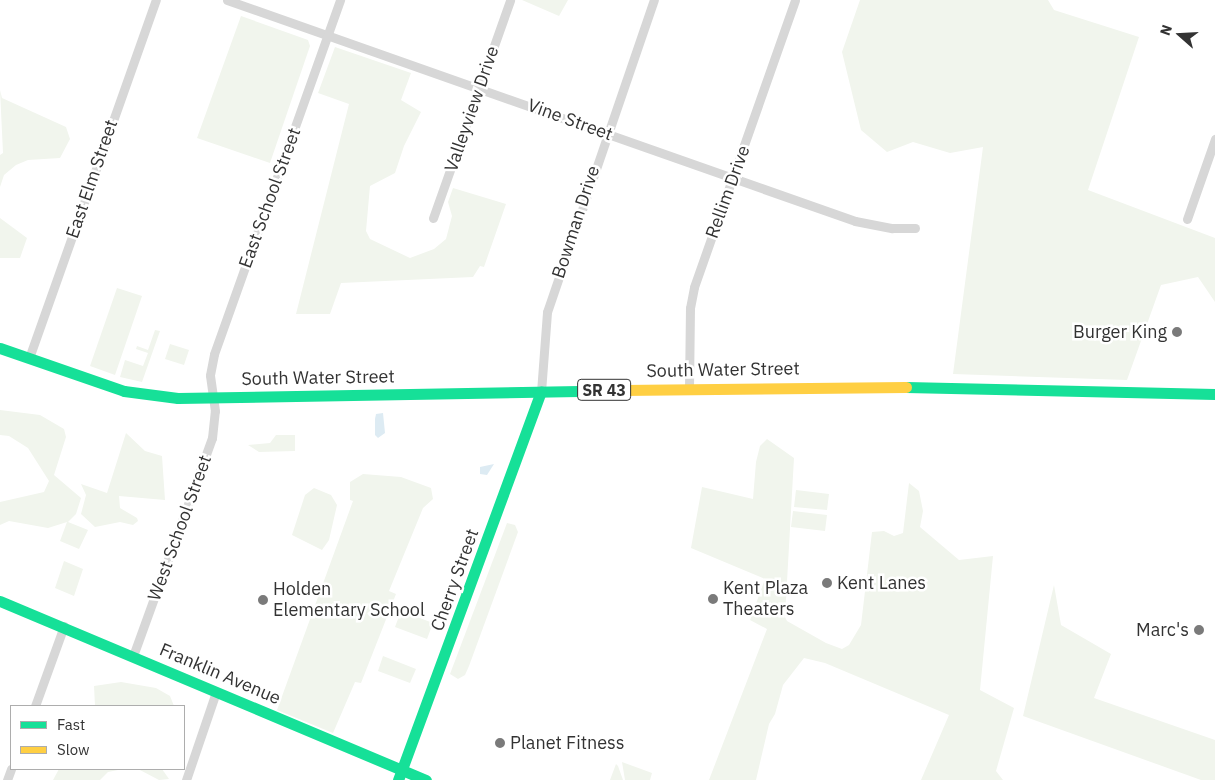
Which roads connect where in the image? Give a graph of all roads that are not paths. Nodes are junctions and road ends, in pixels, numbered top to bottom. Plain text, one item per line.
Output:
1 (156, 0) edge
2 (227, 0) edge
3 (340, 0) edge
4 (510, 0) edge
5 (654, 0) edge
6 (795, 0) edge
7 (327, 36) junction
8 (480, 87) junction
9 (606, 133) junction
10 (1215, 139) edge
11 (734, 177) junction
12 (433, 218) dead end
13 (1187, 219) dead end
14 (915, 228) dead end
15 (0, 348) edge
16 (29, 358) junction
17 (689, 389) junction
18 (541, 392) junction
19 (1215, 394) edge
20 (213, 398) junction
21 (0, 601) edge
22 (64, 626) junction
23 (133, 656) junction
24 (216, 692) junction
25 (34, 705) edge
26 (400, 775) edge
27 (186, 780) edge
28 (426, 780) edge

1 - 16 street, East Elm Street
2 - 7 street, Vine Street
3 - 7 street, East School Street
4 - 8 street, Valleyview Drive
5 - 9 street, Bowman Drive
6 - 11 street, Rellim Drive
7 - 8 street, Vine Street
7 - 20 street, East School Street
8 - 9 street, Vine Street
8 - 12 street, Valleyview Drive
9 - 11 street, Vine Street
9 - 18 street, Bowman Drive
10 - 13 street
11 - 14 street, Vine Street
11 - 17 street, Rellim Drive
15 - 16 main road, South Water Street / SR 43
16 - 20 main road, South Water Street / SR 43
17 - 18 main road, South Water Street / SR 43
17 - 19 main road, South Water Street / SR 43
18 - 20 main road, South Water Street / SR 43
18 - 26 main road, Cherry Street
20 - 23 street, West School Street
21 - 22 main road, Franklin Avenue
22 - 23 main road, Franklin Avenue
22 - 25 street
23 - 24 main road, Franklin Avenue
24 - 26 main road, Franklin Avenue
24 - 27 street
26 - 28 main road, Franklin Avenue

